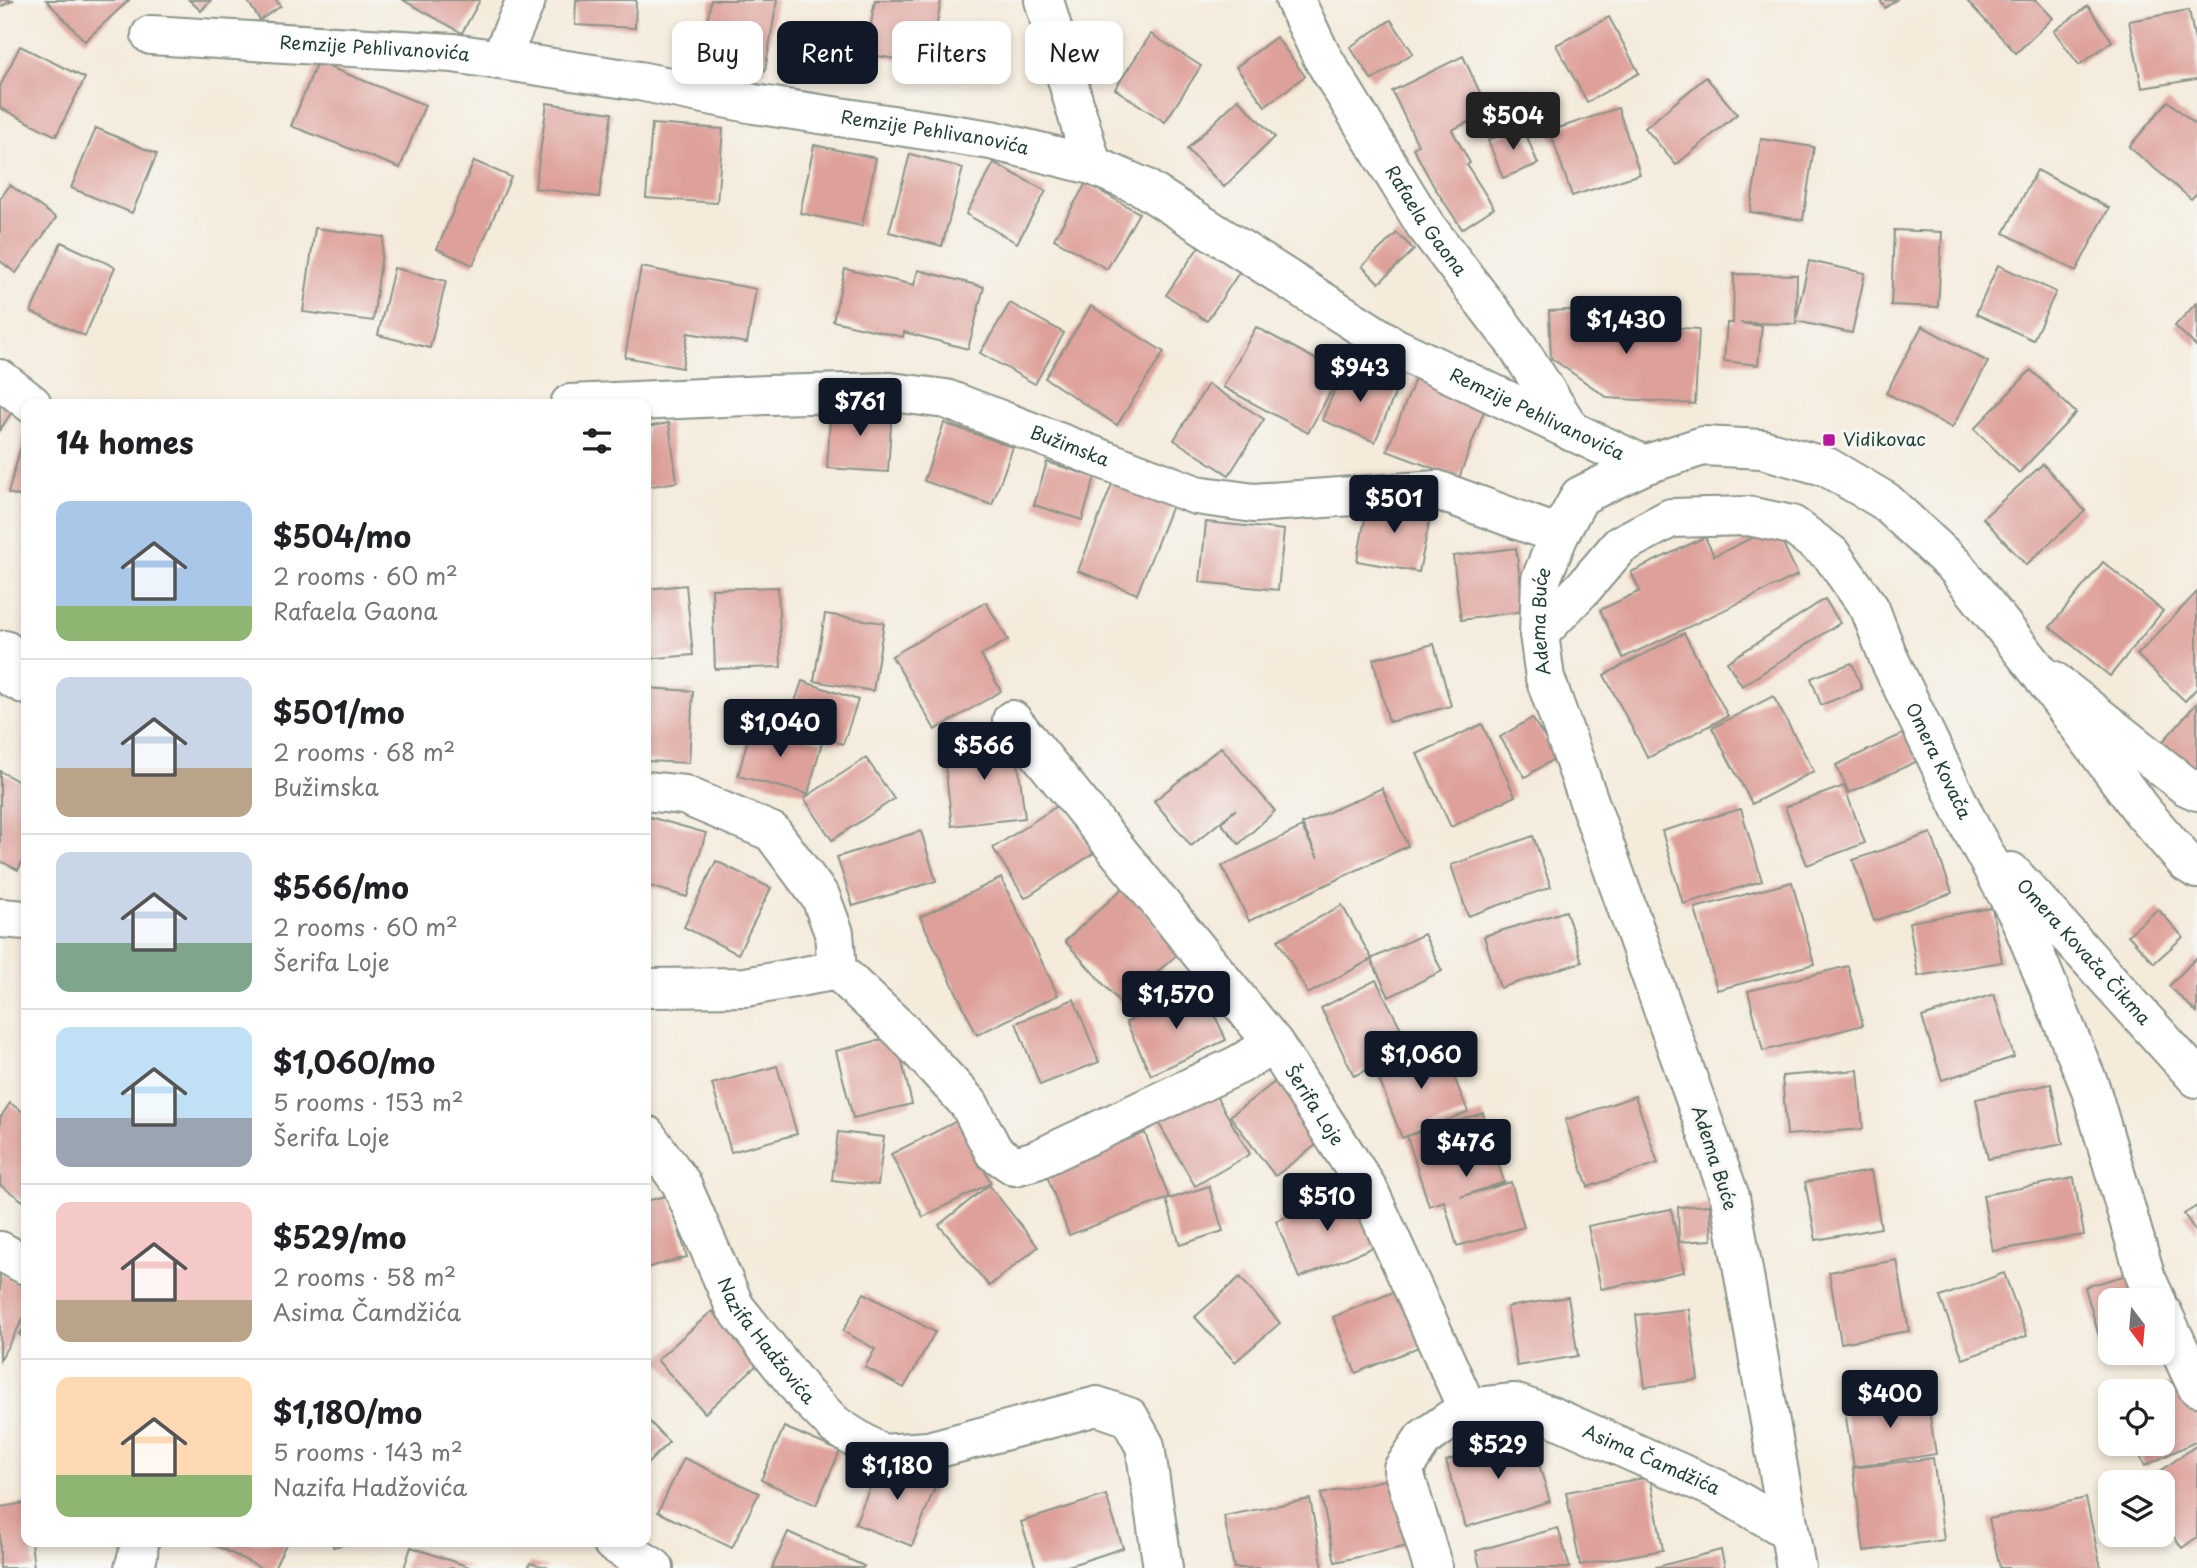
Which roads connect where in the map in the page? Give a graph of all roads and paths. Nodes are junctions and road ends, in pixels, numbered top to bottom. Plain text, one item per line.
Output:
1 (526, 0) edge
2 (1045, 0) edge
3 (1295, 0) edge
4 (151, 35) dead end
5 (500, 60) junction
6 (1092, 165) junction
7 (0, 379) edge
8 (26, 399) edge
9 (651, 400) edge
10 (1572, 432) junction
11 (1644, 465) junction
12 (1559, 535) junction
13 (1539, 634) junction
14 (5, 650) dead end
15 (2036, 668) junction
16 (21, 682) edge
17 (1012, 720) dead end
18 (651, 792) edge
19 (2197, 792) edge
20 (1970, 827) junction
21 (2197, 869) edge
22 (0, 918) edge
23 (21, 919) edge
24 (836, 971) junction
25 (651, 988) edge
26 (1274, 1044) junction
27 (2197, 1078) edge
28 (651, 1142) edge
29 (0, 1251) edge
30 (21, 1262) edge
31 (2151, 1288) edge
32 (2175, 1340) edge
33 (2197, 1387) edge
34 (1467, 1408) junction
35 (1788, 1530) junction
36 (139, 1547) edge
37 (620, 1547) edge
38 (134, 1568) edge
39 (654, 1568) edge
40 (1163, 1568) edge
41 (1433, 1568) edge
42 (1796, 1568) edge

1 - 5 street
2 - 6 street
3 - 10 street, Rafaela Gaona
4 - 5 street, Remzije Pehlivanovića
5 - 6 street, Remzije Pehlivanovića
6 - 10 street, Remzije Pehlivanovića
7 - 8 street
9 - 12 street, Bužimska
10 - 11 street, Remzije Pehlivanovića
11 - 12 street, Adema Buće
11 - 15 street, Adema Buće
12 - 13 street, Adema Buće
13 - 20 street, Omera Kovača
13 - 35 street, Adema Buće
14 - 16 street
15 - 19 street
15 - 21 street, Adema Buće
17 - 26 street, Šerifa Loje
18 - 24 street
20 - 27 street, Omera Kovača Čikma
20 - 31 street, Omera Kovača
22 - 23 street
24 - 25 street
24 - 26 street
26 - 34 street, Šerifa Loje
28 - 40 street, Nazifa Hadžovića
29 - 30 street
32 - 33 street
34 - 35 street, Asima Čamdžića
34 - 41 street
35 - 42 street, Adema Buće
36 - 38 street
37 - 39 street

